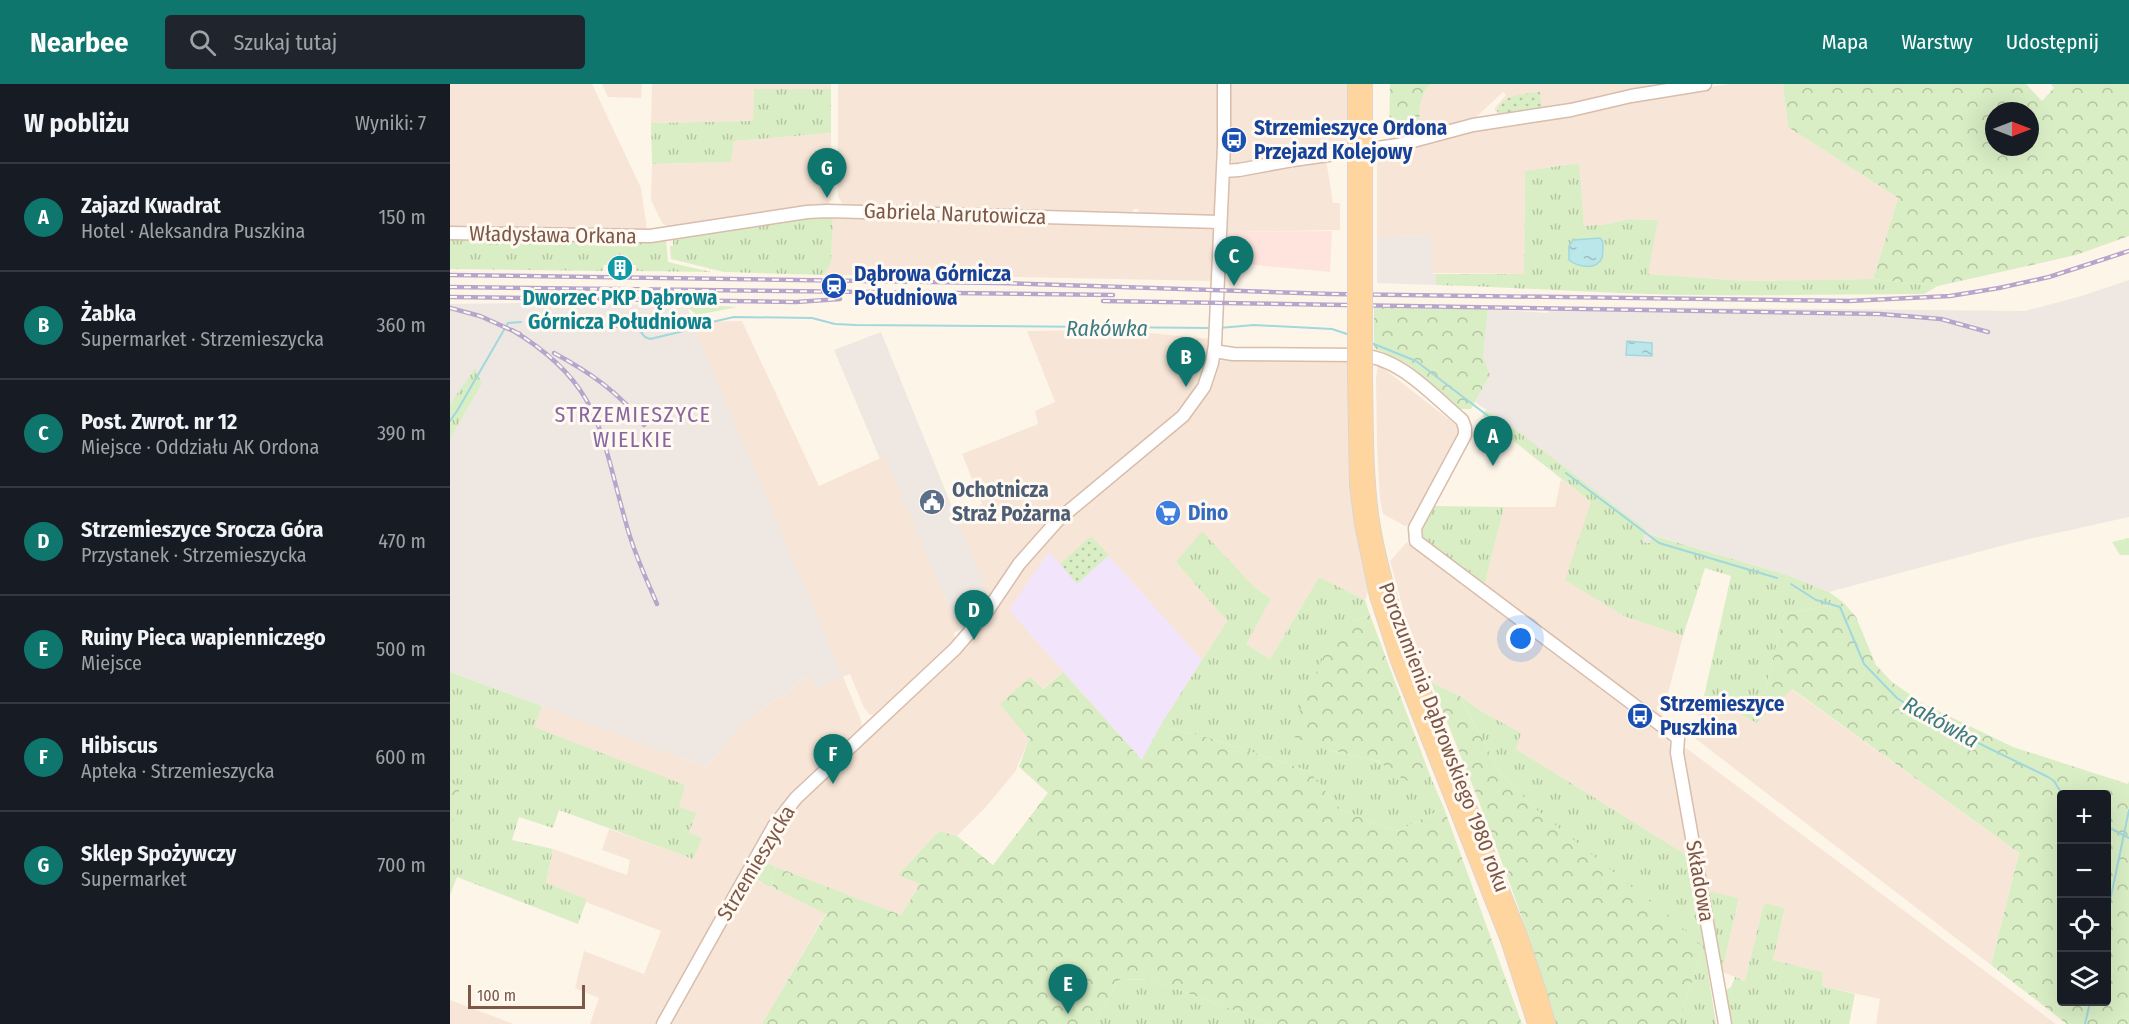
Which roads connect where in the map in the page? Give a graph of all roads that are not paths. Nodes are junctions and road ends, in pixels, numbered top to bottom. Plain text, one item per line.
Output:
1 (1224, 84) edge
2 (1355, 84) edge
3 (1365, 84) edge
4 (1705, 84) edge
5 (1360, 121) junction
6 (1223, 171) junction
7 (1220, 222) junction
8 (450, 233) edge
9 (656, 236) joint
10 (1215, 345) junction
11 (1360, 377) junction
12 (663, 1024) edge
13 (1535, 1024) edge
14 (1548, 1024) edge
15 (1725, 1024) edge

1 - 6 street, Strzemieszycka
2 - 5 main road, Porozumienia Dąbrowskiego 1980 roku
3 - 5 main road, Porozumienia Dąbrowskiego 1980 roku
4 - 6 street
5 - 11 main road, Porozumienia Dąbrowskiego 1980 roku, bridge
6 - 7 street, Strzemieszycka
7 - 9 street, Gabriela Narutowicza
7 - 10 street, Strzemieszycka
8 - 9 street, Władysława Orkana
10 - 12 street, Strzemieszycka
10 - 15 street, Składowa
11 - 13 main road, Porozumienia Dąbrowskiego 1980 roku
11 - 14 main road, Porozumienia Dąbrowskiego 1980 roku

